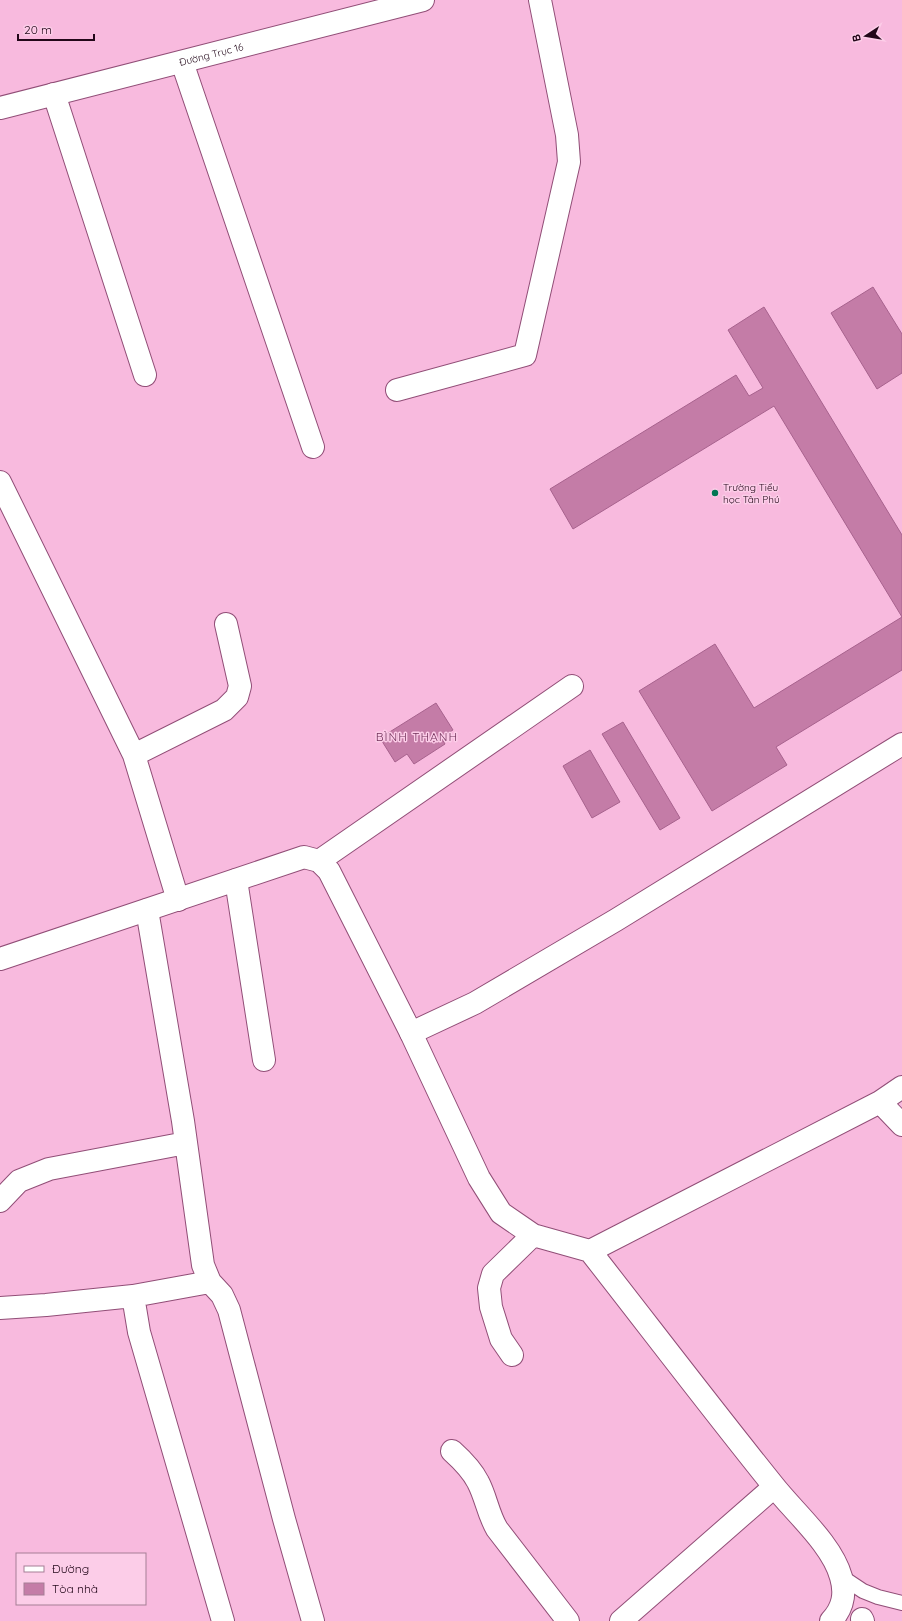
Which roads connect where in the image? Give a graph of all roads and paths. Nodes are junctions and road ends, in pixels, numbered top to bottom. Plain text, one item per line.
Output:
1 (423, 0) edge
2 (540, 0) edge
3 (182, 62) junction
4 (54, 94) junction
5 (0, 108) edge
6 (145, 375) dead end
7 (397, 390) dead end
8 (313, 447) dead end
9 (0, 482) edge
10 (226, 624) dead end
11 (572, 686) dead end
12 (902, 744) edge
13 (134, 755) junction
14 (319, 862) junction
15 (236, 880) junction
16 (178, 900) junction
17 (147, 910) junction
18 (0, 959) edge
19 (411, 1033) junction
20 (264, 1060) dead end
21 (902, 1086) edge
22 (880, 1102) junction
23 (902, 1125) edge
24 (186, 1143) junction
25 (0, 1201) edge
26 (533, 1235) junction
27 (590, 1251) junction
28 (210, 1282) junction
29 (133, 1296) junction
30 (0, 1308) edge
31 (512, 1355) dead end
32 (452, 1451) dead end
33 (774, 1487) junction
34 (842, 1577) junction
35 (902, 1603) edge
36 (223, 1621) edge
37 (313, 1621) edge
38 (568, 1621) edge
39 (621, 1621) edge
40 (831, 1621) edge

1 - 3 street, Đường Trục 16
2 - 7 street
3 - 4 street, Đường Trục 16
3 - 8 street
4 - 5 street, Đường Trục 16
4 - 6 street
9 - 13 street
10 - 13 street
11 - 14 street
12 - 19 street
13 - 16 street
14 - 15 street
14 - 19 street
15 - 16 street
15 - 20 street
16 - 17 street
17 - 18 street
17 - 24 street
19 - 26 street
21 - 22 street
22 - 23 street
22 - 27 street
24 - 25 street
24 - 28 street
26 - 27 street
26 - 31 street
27 - 33 street
28 - 29 street
28 - 37 street
29 - 30 street
29 - 36 street
32 - 38 street
33 - 34 street
33 - 39 street
34 - 35 lane
34 - 40 street

